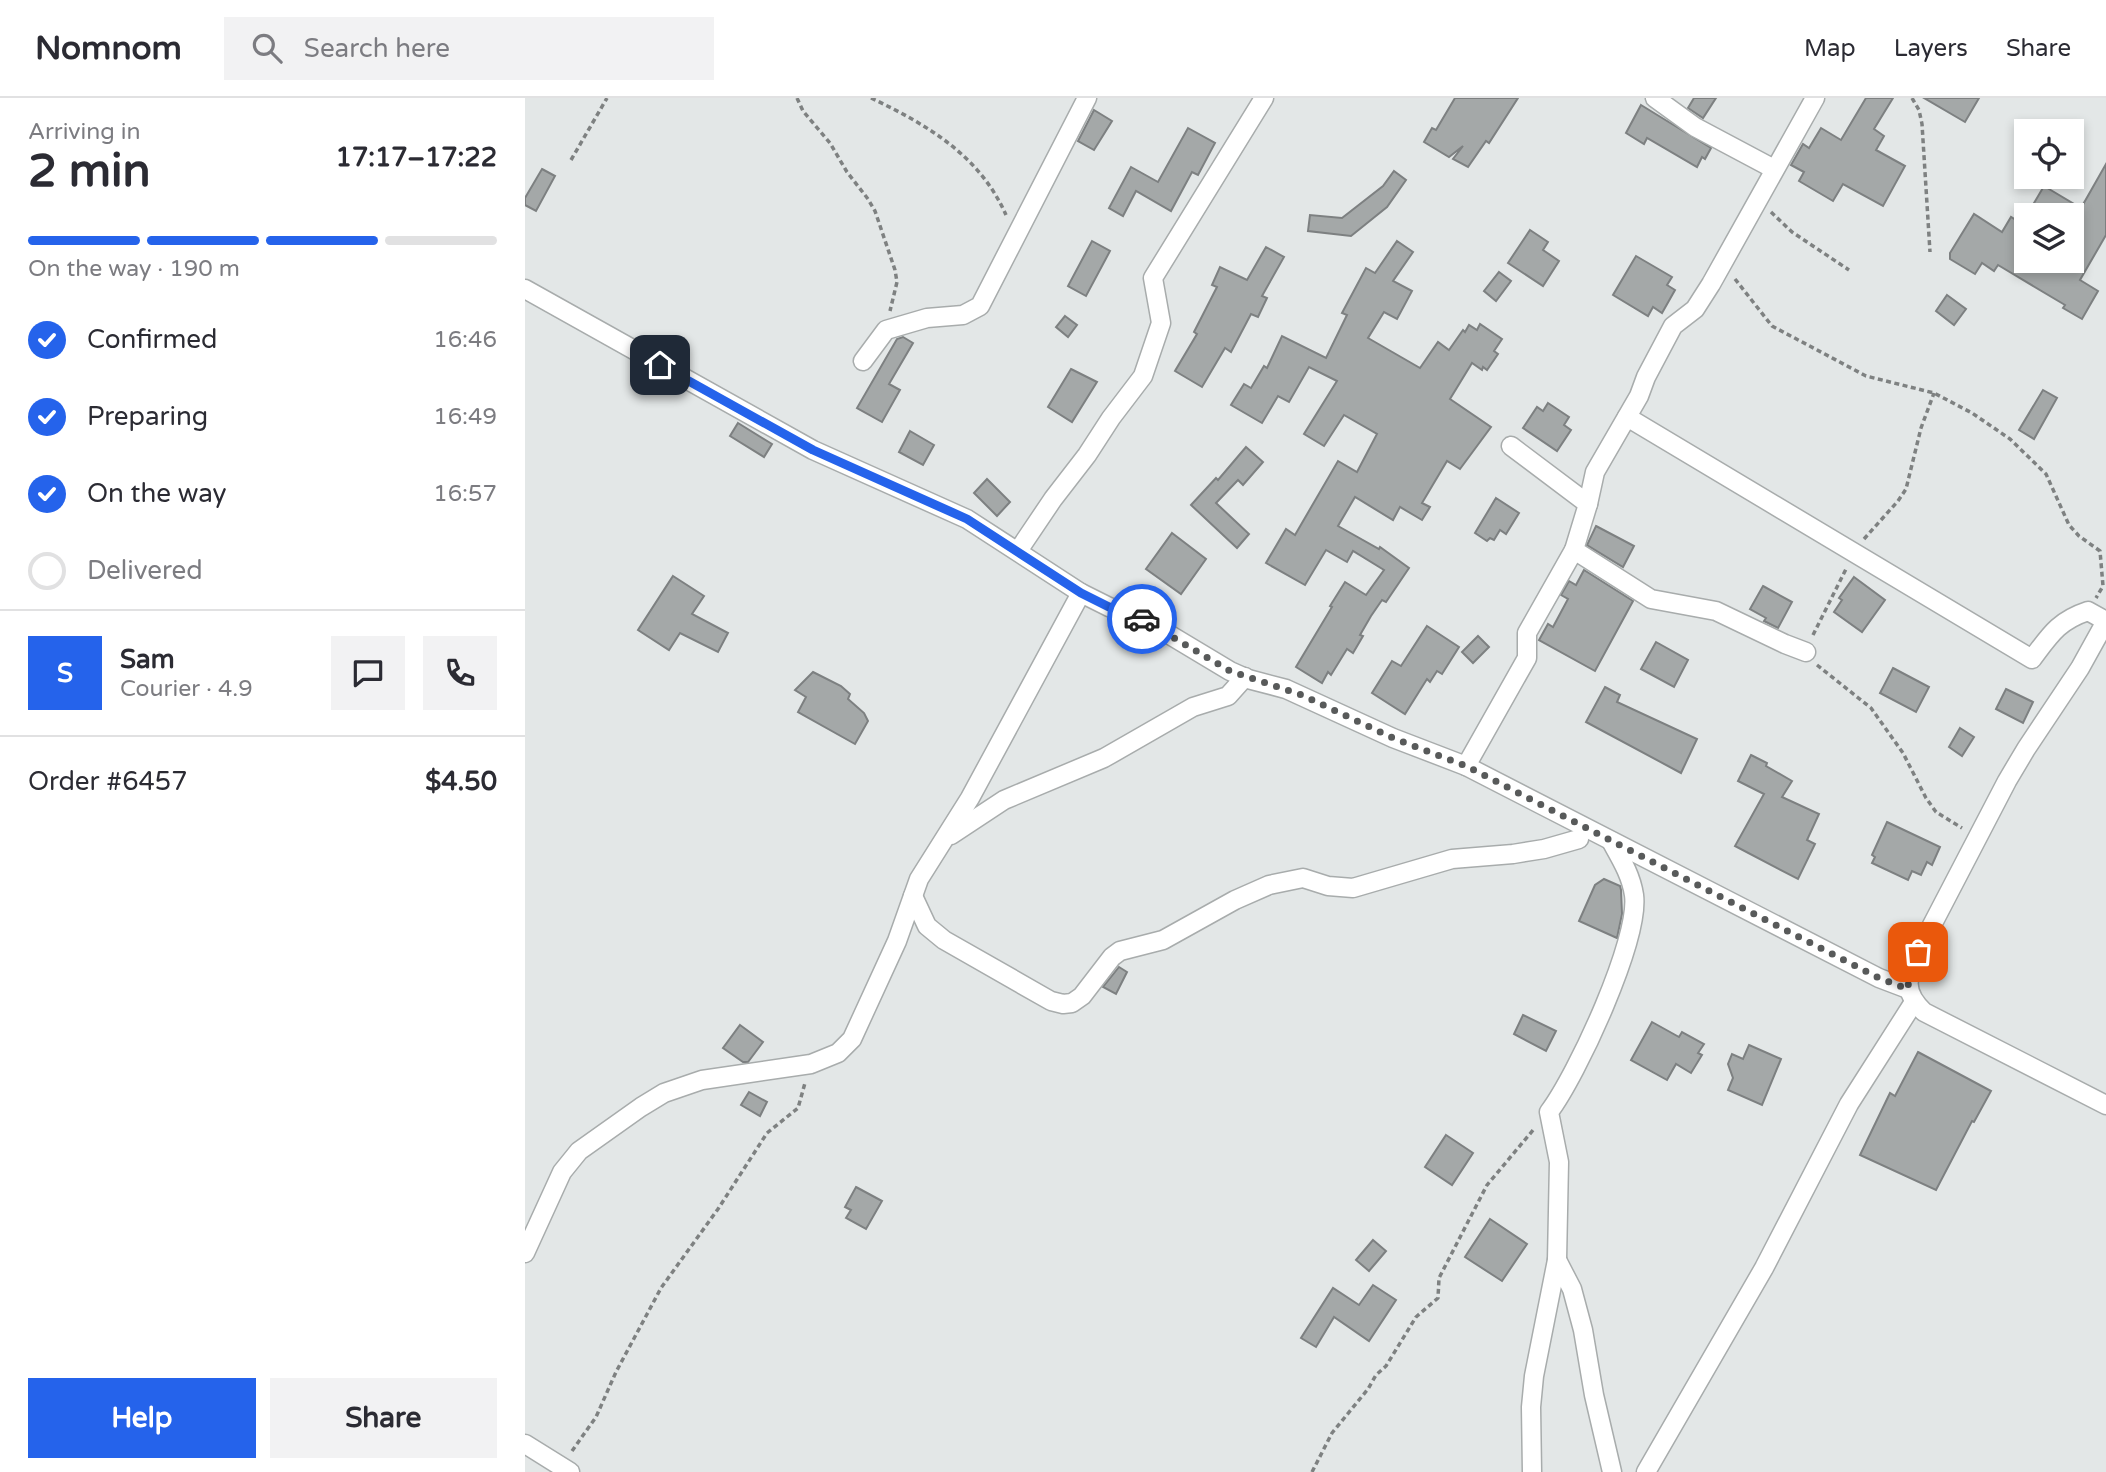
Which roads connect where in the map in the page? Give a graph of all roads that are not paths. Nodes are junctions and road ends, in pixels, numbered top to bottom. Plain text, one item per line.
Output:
1 (1087, 98) edge
2 (1264, 98) edge
3 (1655, 98) edge
4 (1815, 98) edge
5 (1774, 169) junction
6 (525, 289) edge
7 (863, 361) dead end
8 (1627, 417) junction
9 (1511, 446) dead end
10 (1588, 504) junction
11 (1574, 550) junction
12 (1018, 551) junction
13 (1081, 593) junction
14 (1806, 652) road end
15 (1245, 677) junction
16 (1466, 766) junction
17 (945, 839) junction
18 (1579, 839) dead end
19 (1611, 841) junction
20 (913, 895) junction
21 (1911, 996) junction
22 (2106, 1105) edge
23 (525, 1253) edge
24 (1557, 1260) junction
25 (525, 1444) edge
26 (566, 1469) edge
27 (1532, 1472) edge
28 (1612, 1472) edge
29 (1646, 1472) edge

1 - 7 street
2 - 12 street
3 - 5 street
4 - 5 street
5 - 8 street
6 - 12 street
8 - 10 street
8 - 21 street
9 - 10 street
10 - 11 street
11 - 14 street
11 - 16 street
12 - 13 street
13 - 15 street
13 - 17 street
15 - 16 street
15 - 17 street
16 - 19 street
17 - 20 street
18 - 20 street
19 - 21 street
19 - 24 street
20 - 23 street
21 - 22 street
21 - 29 street
24 - 27 street
24 - 28 street
25 - 26 street

